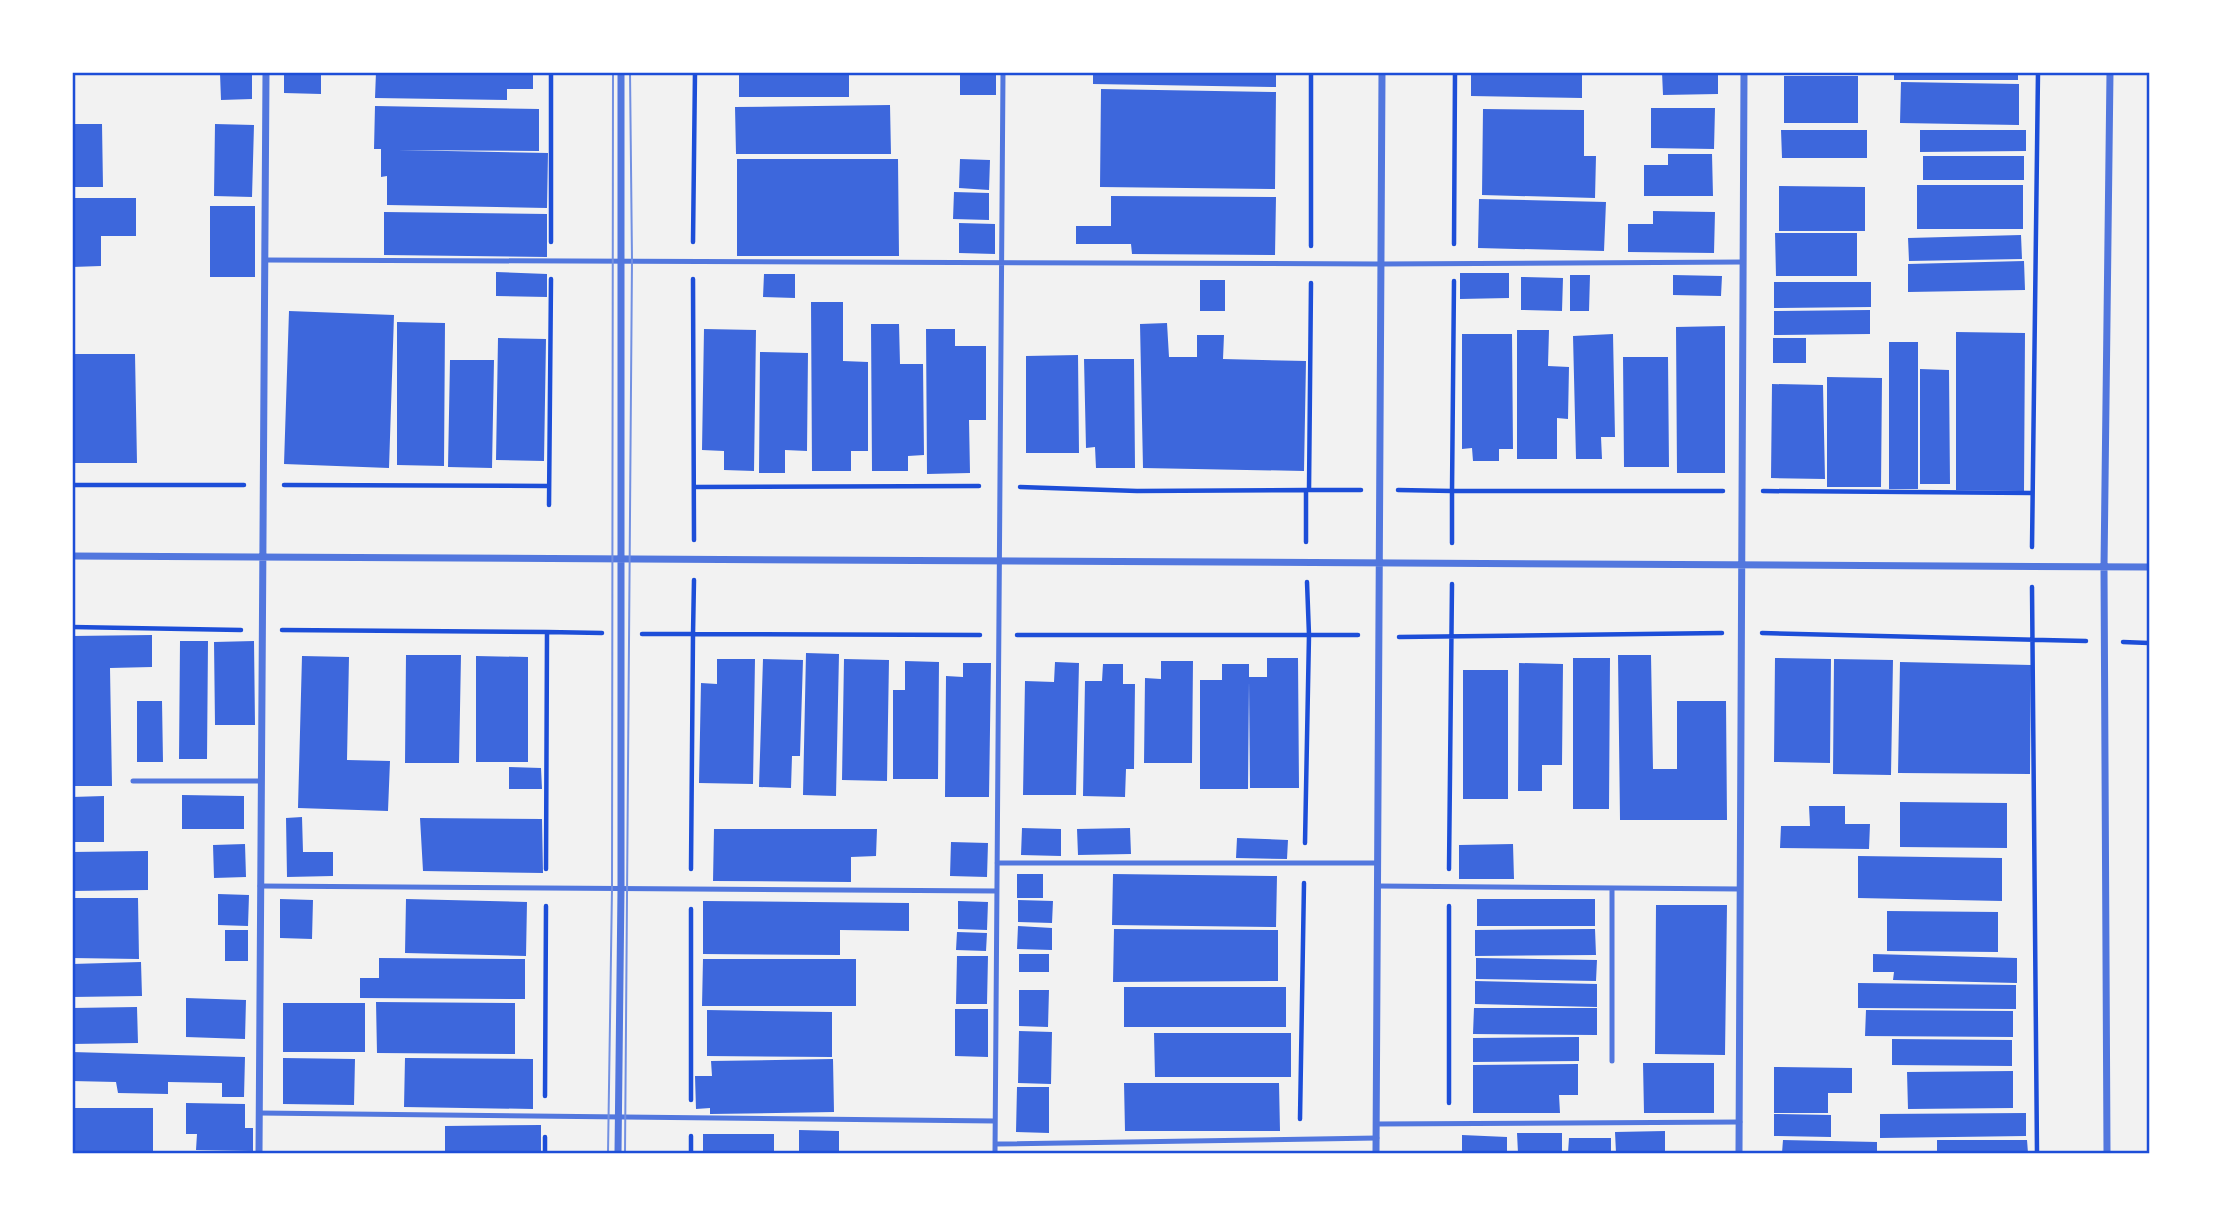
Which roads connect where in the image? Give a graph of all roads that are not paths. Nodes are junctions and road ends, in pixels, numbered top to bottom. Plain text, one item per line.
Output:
1 (266, 72) edge
2 (621, 72) edge
3 (1003, 72) edge
4 (1382, 72) edge
5 (1744, 72) edge
6 (2110, 72) edge
7 (265, 260) junction
8 (621, 260) junction
9 (1001, 262) junction
10 (1743, 262) junction
11 (1380, 264) junction
12 (72, 556) edge
13 (263, 557) junction
14 (619, 559) junction
15 (999, 561) junction
16 (1379, 563) junction
17 (1742, 565) junction
18 (2104, 566) junction
19 (2149, 567) edge
20 (132, 781) dead end
21 (261, 781) junction
22 (997, 863) junction
23 (1378, 863) junction
24 (260, 886) junction
25 (1378, 886) junction
26 (621, 889) junction
27 (1612, 889) junction
28 (1740, 889) junction
29 (996, 891) junction
30 (1612, 1061) dead end
31 (259, 1113) junction
32 (618, 1118) junction
33 (995, 1121) junction
34 (1740, 1122) junction
35 (1376, 1124) junction
36 (1377, 1138) junction
37 (995, 1144) junction
38 (259, 1153) edge
39 (618, 1153) edge
40 (995, 1153) edge
41 (1377, 1153) edge
42 (1739, 1153) edge
43 (2107, 1153) edge

1 - 7 street
2 - 8 street
3 - 9 lane
4 - 11 street
5 - 10 street
6 - 18 street
7 - 8 lane
7 - 13 street
8 - 9 lane
8 - 14 street
9 - 11 lane
9 - 15 lane
10 - 11 lane
10 - 17 street
11 - 16 street
12 - 13 street
13 - 14 street
13 - 21 street
14 - 15 street
14 - 26 street
15 - 16 street
15 - 22 lane
16 - 17 street
16 - 23 street
17 - 18 street
17 - 28 street
18 - 19 street
18 - 43 street
20 - 21 lane
21 - 24 street
22 - 23 lane
22 - 29 lane
23 - 25 street
24 - 26 lane
24 - 31 street
25 - 27 lane
25 - 35 street
26 - 29 lane
26 - 32 street
27 - 28 lane
27 - 30 lane
28 - 34 street
29 - 33 lane
31 - 32 lane
31 - 38 street
32 - 33 lane
32 - 39 street
33 - 37 lane
34 - 35 lane
34 - 42 street
35 - 36 street
36 - 37 lane
36 - 41 street
37 - 40 lane

